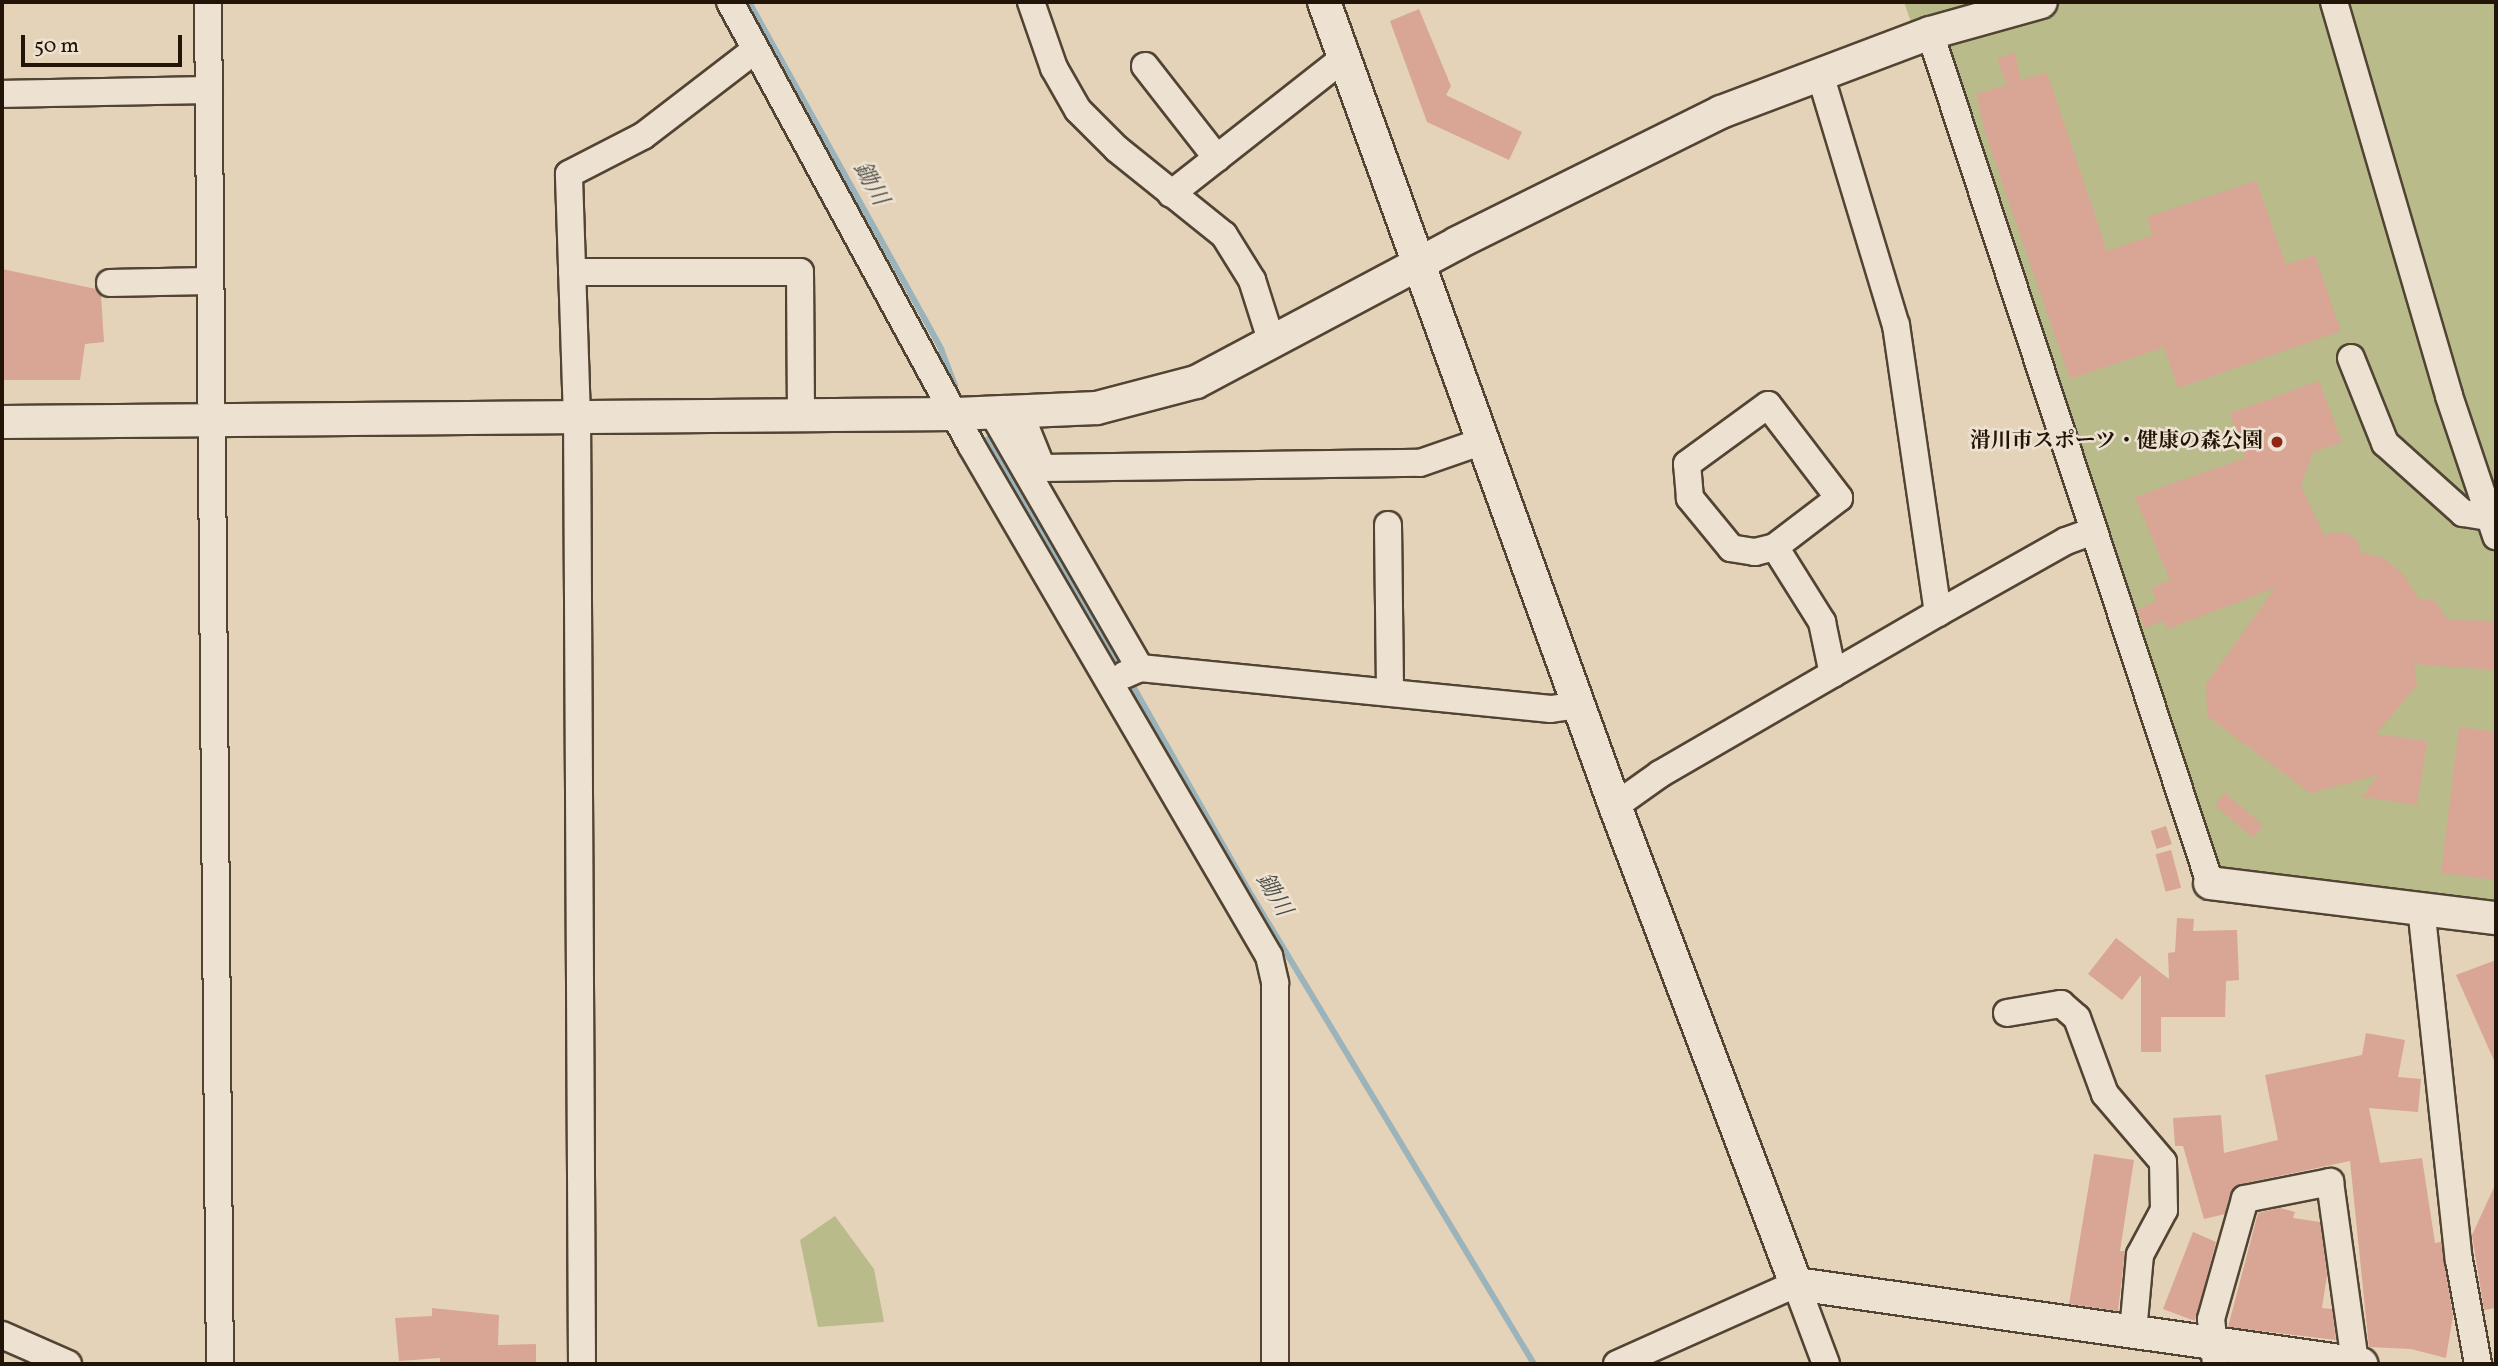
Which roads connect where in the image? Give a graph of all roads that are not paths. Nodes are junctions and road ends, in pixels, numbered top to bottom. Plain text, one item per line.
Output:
1 (208, 2) edge
2 (730, 2) edge
3 (1031, 2) edge
4 (1324, 2) edge
5 (2041, 2) edge
6 (2334, 2) edge
7 (1930, 33) junction
8 (755, 50) junction
9 (1344, 58) junction
10 (1145, 66) dead end
11 (1820, 74) junction
12 (209, 90) junction
13 (2, 93) edge
14 (1217, 158) junction
15 (1171, 194) junction
16 (1419, 263) junction
17 (572, 272) junction
18 (209, 281) junction
19 (110, 283) dead end
20 (1272, 343) junction
21 (2351, 358) dead end
22 (1006, 412) junction
23 (957, 414) junction
24 (801, 416) junction
25 (577, 418) junction
26 (2, 422) edge
27 (209, 422) junction
28 (1483, 441) junction
29 (2494, 524) edge
30 (1388, 525) dead end
31 (2091, 533) junction
32 (1775, 547) junction
33 (1938, 613) junction
34 (1833, 674) junction
35 (1125, 675) junction
36 (1390, 692) junction
37 (1578, 705) junction
38 (1615, 806) junction
39 (2210, 883) joint
40 (2421, 907) junction
41 (2496, 918) edge
42 (2007, 1013) dead end
43 (1796, 1284) junction
44 (2133, 1332) junction
45 (2, 1335) edge
46 (2215, 1354) edge
47 (2316, 1361) edge
48 (68, 1364) edge
49 (220, 1364) edge
50 (582, 1364) edge
51 (1275, 1364) edge
52 (1617, 1364) edge
53 (1826, 1364) edge
54 (2358, 1364) edge
55 (2478, 1364) edge

1 - 12 street
2 - 8 street
3 - 15 street
4 - 9 street
5 - 7 street
6 - 29 street
7 - 11 street
7 - 31 street
8 - 17 street
8 - 23 street
9 - 14 street
9 - 16 street
10 - 14 street
11 - 16 street
11 - 33 street
12 - 13 street
12 - 18 street
14 - 15 street
15 - 20 street
16 - 20 street
16 - 28 street
17 - 24 street
17 - 25 street
18 - 19 street
18 - 27 street
20 - 22 street
21 - 29 street
22 - 23 street
22 - 28 street
22 - 35 street
23 - 24 street
23 - 35 street
24 - 25 street
25 - 27 street
25 - 50 street
26 - 27 street
27 - 49 street
28 - 37 street
30 - 36 street
31 - 33 street
31 - 39 street
32 - 32 street
32 - 34 street
33 - 34 street
34 - 38 street
35 - 36 street
35 - 51 street
36 - 37 street
37 - 38 street
38 - 43 street
39 - 40 street
40 - 41 street
40 - 55 street
42 - 44 street
43 - 44 street
43 - 52 street
43 - 53 street
44 - 46 street
45 - 48 street
46 - 47 street
46 - 54 street
47 - 54 street

